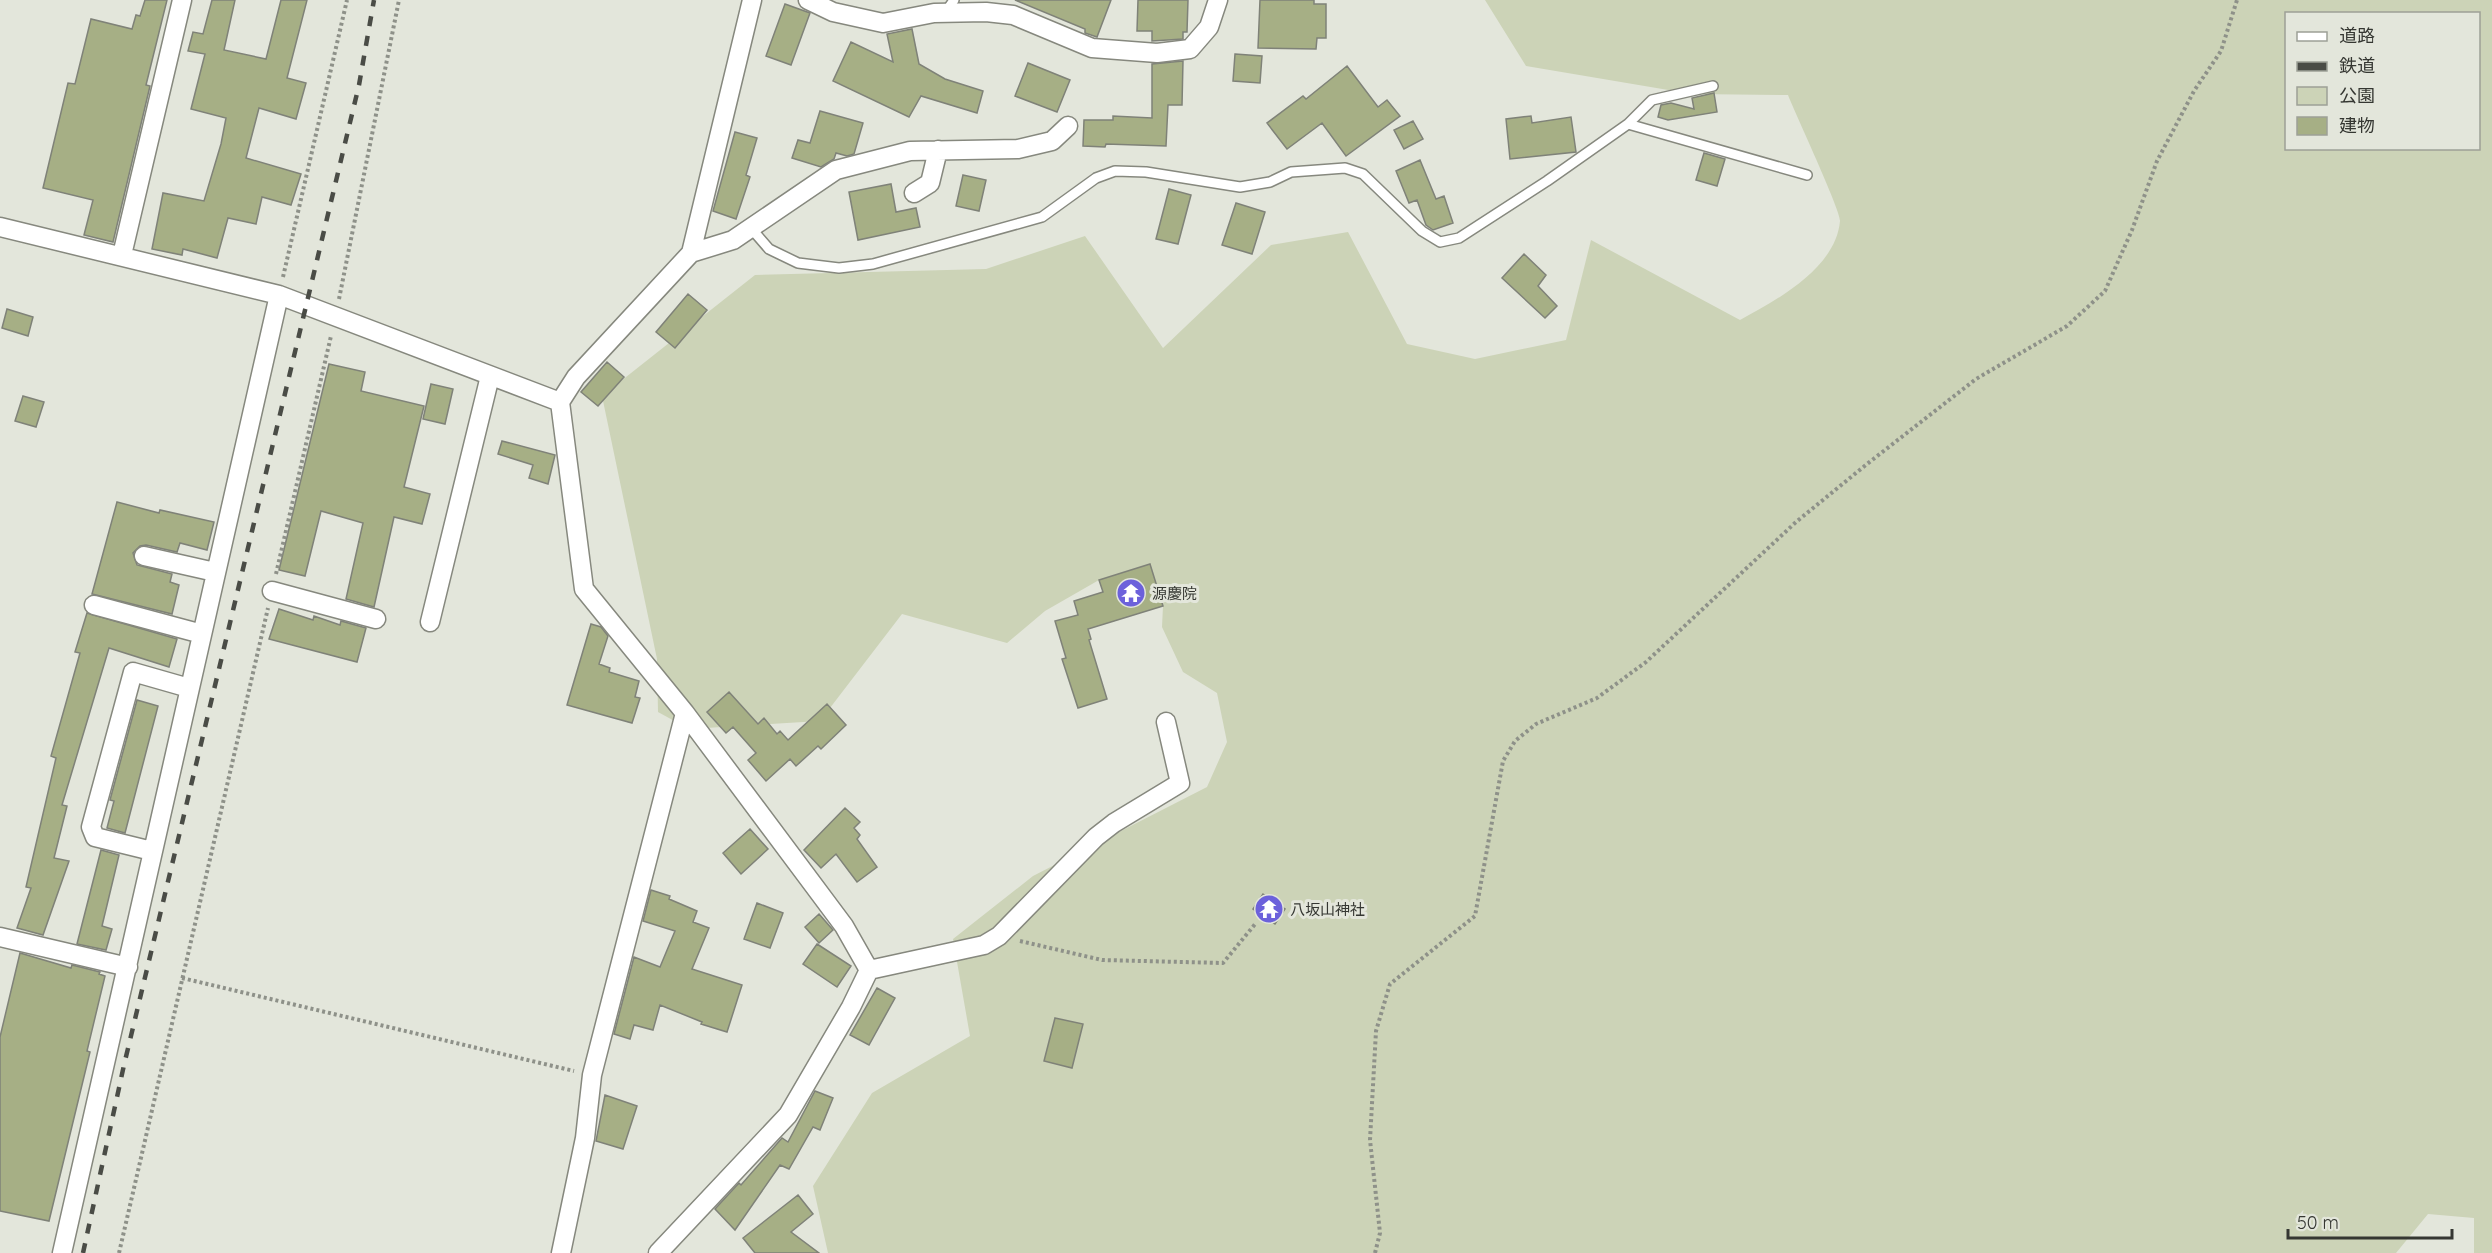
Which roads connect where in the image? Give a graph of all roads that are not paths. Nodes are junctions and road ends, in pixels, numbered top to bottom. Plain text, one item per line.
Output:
1 (182, 0) edge
2 (752, 0) edge
3 (808, 0) edge
4 (1218, 0) edge
5 (949, 6) edge
6 (1713, 86) dead end
7 (1628, 124) junction
8 (1068, 126) dead end
9 (938, 150) junction
10 (1807, 175) dead end
11 (914, 193) dead end
12 (0, 227) edge
13 (750, 227) junction
14 (691, 254) junction
15 (122, 255) junction
16 (279, 295) junction
17 (490, 376) junction
18 (560, 402) junction
19 (144, 556) dead end
20 (215, 572) junction
21 (272, 591) road end
22 (94, 605) dead end
23 (376, 619) dead end
24 (430, 622) dead end
25 (202, 634) junction
26 (189, 688) junction
27 (686, 713) junction
28 (1166, 722) dead end
29 (152, 851) junction
30 (0, 937) edge
31 (128, 967) junction
32 (868, 970) junction
33 (62, 1253) edge
34 (561, 1253) edge
35 (658, 1253) edge

1 - 15 street
2 - 14 street
3 - 5 street
4 - 5 street
6 - 7 lane
7 - 10 lane
7 - 13 lane
8 - 9 street
9 - 11 street
9 - 13 street
12 - 15 street
13 - 14 street
14 - 18 street
15 - 16 street
16 - 17 street
16 - 20 street
17 - 18 street
17 - 24 street
18 - 27 street
19 - 20 street
20 - 25 street
21 - 23 street
22 - 25 street
25 - 26 street
26 - 29 street
26 - 29 street
27 - 32 street
27 - 34 street
28 - 32 street
29 - 31 street
30 - 31 street
31 - 33 street
32 - 35 street

